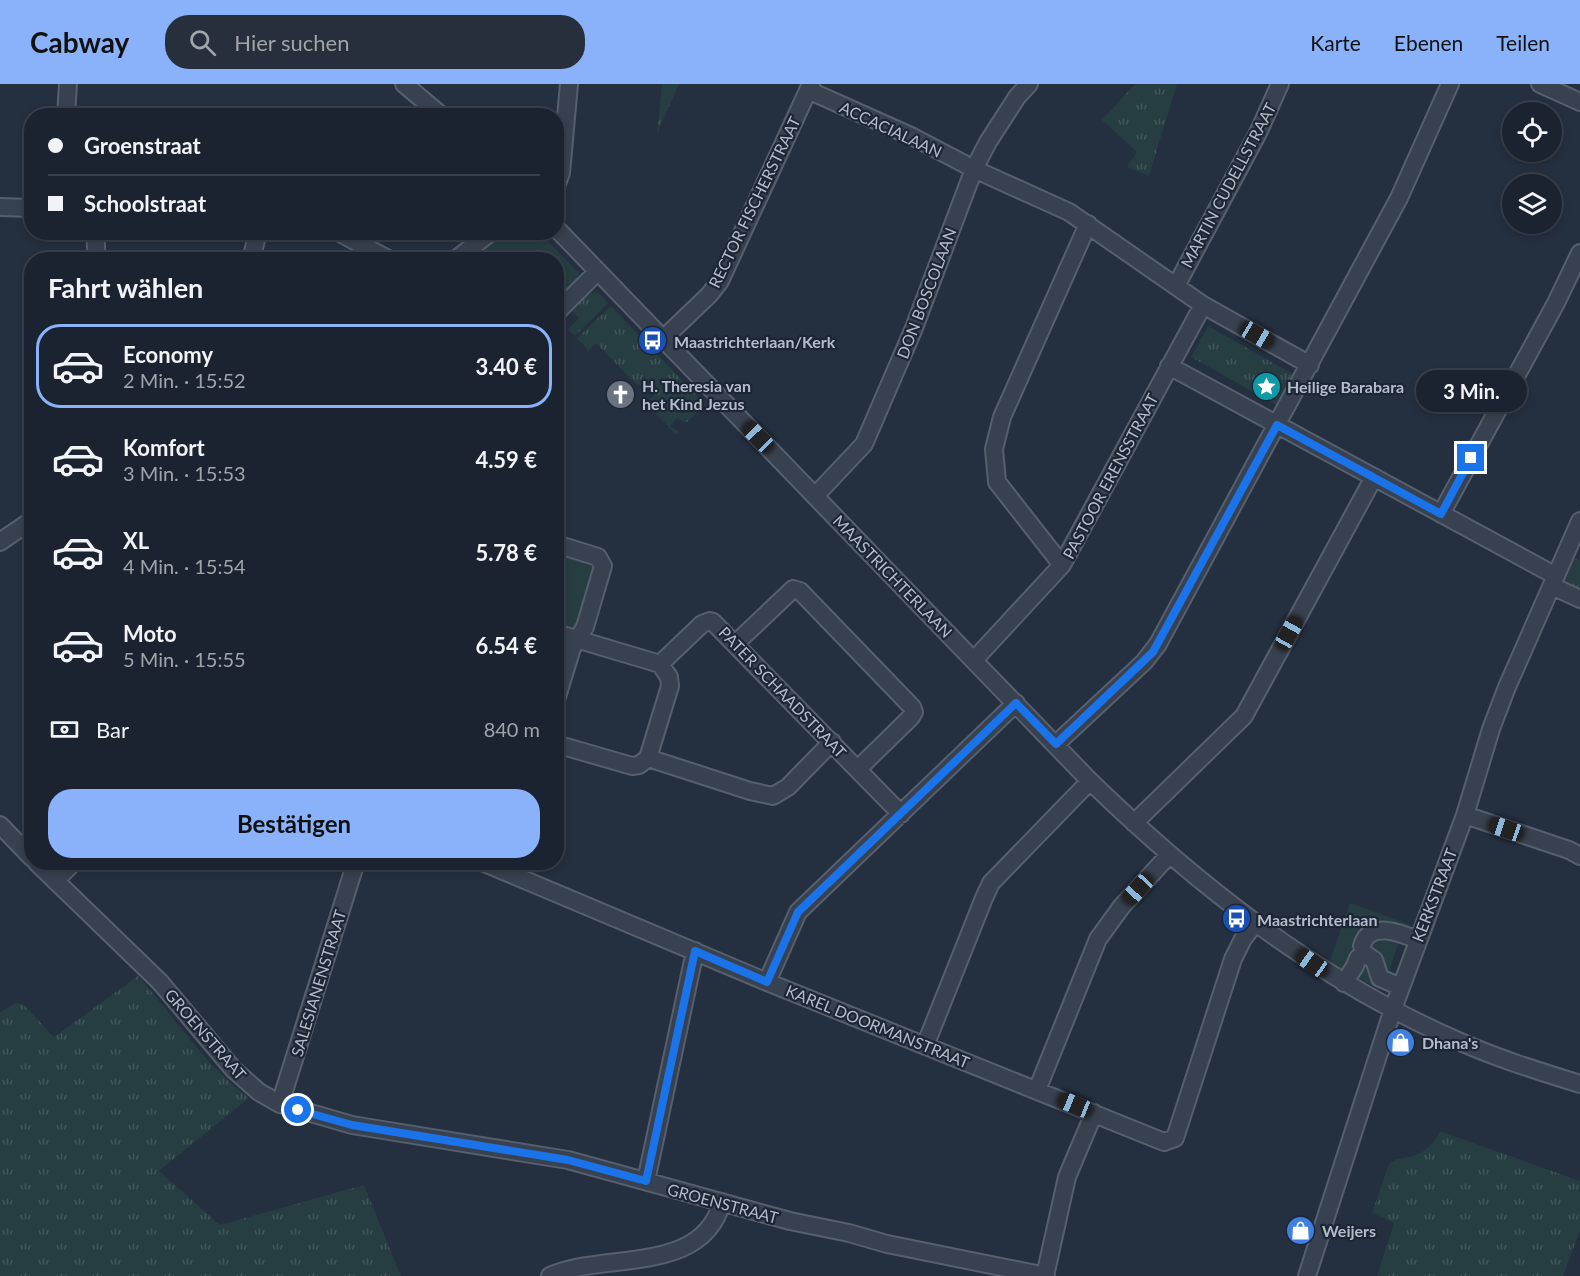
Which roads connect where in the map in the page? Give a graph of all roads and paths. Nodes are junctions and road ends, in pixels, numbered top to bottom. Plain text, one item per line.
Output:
1 (68, 84) edge
2 (404, 84) edge
3 (569, 84) edge
4 (1029, 84) edge
5 (1280, 84) edge
6 (1450, 84) edge
7 (1540, 84) edge
8 (810, 87) edge
9 (1580, 102) edge
10 (66, 108) edge
11 (432, 108) edge
12 (564, 140) edge
13 (974, 169) junction
14 (0, 207) edge
15 (24, 208) edge
16 (1088, 224) junction
17 (564, 236) edge
18 (353, 240) edge
19 (481, 240) edge
20 (375, 252) edge
21 (465, 252) edge
22 (1580, 253) edge
23 (598, 271) junction
24 (1176, 286) junction
25 (564, 305) edge
26 (1203, 305) junction
27 (663, 339) junction
28 (1310, 365) junction
29 (1169, 366) junction
30 (1277, 425) junction
31 (1374, 477) junction
32 (815, 495) junction
33 (1441, 514) junction
34 (1580, 521) edge
35 (24, 526) edge
36 (0, 542) edge
37 (564, 546) edge
38 (1573, 553) edge
39 (1062, 565) junction
40 (1554, 581) junction
41 (1580, 599) edge
42 (564, 635) edge
43 (578, 639) junction
44 (735, 644) junction
45 (974, 660) junction
46 (660, 664) junction
47 (564, 674) edge
48 (1016, 703) junction
49 (832, 742) junction
50 (1056, 744) junction
51 (564, 746) edge
52 (648, 758) junction
53 (858, 769) junction
54 (1090, 781) junction
55 (901, 814) junction
56 (1465, 815) junction
57 (1134, 823) junction
58 (0, 825) edge
59 (24, 850) edge
60 (1169, 855) junction
61 (1580, 856) edge
62 (44, 870) edge
63 (66, 870) edge
64 (353, 870) edge
65 (501, 870) edge
66 (55, 881) junction
67 (1255, 923) junction
68 (1417, 940) junction
69 (695, 951) junction
70 (1362, 952) junction
71 (767, 982) junction
72 (1344, 983) junction
73 (1401, 987) junction
74 (1393, 1009) junction
75 (925, 1046) junction
76 (1580, 1084) edge
77 (1037, 1090) junction
78 (280, 1104) junction
79 (1094, 1113) junction
80 (646, 1181) junction
81 (722, 1202) junction
82 (550, 1276) edge
83 (1046, 1276) edge
84 (1307, 1276) edge

1 - 10 street
2 - 11 street
3 - 12 street
4 - 13 street, DON BOSCOLAAN
5 - 24 street, MARTIN CUDELLSTRAAT
6 - 28 street
7 - 9 street
8 - 13 street, ACCACIALAAN
8 - 27 street, RECTOR FISCHERSTRAAT
13 - 16 street, ACCACIALAAN
13 - 32 street, DON BOSCOLAAN
14 - 15 street
16 - 24 street, ACCACIALAAN
16 - 39 street
17 - 23 street, MAASTRICHTERLAAN
18 - 20 street
19 - 21 street
22 - 33 street
23 - 25 street
23 - 27 street, MAASTRICHTERLAAN
24 - 26 street, ACCACIALAAN
26 - 28 street, ACCACIALAAN
26 - 29 street, PASTOOR ERENSSTRAAT
27 - 32 street, MAASTRICHTERLAAN
28 - 30 street
29 - 30 street
29 - 39 street, PASTOOR ERENSSTRAAT
30 - 31 street
30 - 50 street
31 - 33 street
31 - 57 street
32 - 45 street, MAASTRICHTERLAAN
33 - 40 street
34 - 38 street, KERKSTRAAT
35 - 36 street
37 - 43 street
38 - 40 street, KERKSTRAAT
39 - 45 street, PASTOOR ERENSSTRAAT
40 - 41 street
40 - 56 street, KERKSTRAAT
42 - 43 street
43 - 46 street
43 - 47 street
44 - 46 street, PATER SCHAADSTRAAT
44 - 49 street, PATER SCHAADSTRAAT
44 - 53 street
45 - 48 street, MAASTRICHTERLAAN
46 - 52 street
48 - 50 street, MAASTRICHTERLAAN
48 - 55 street
49 - 52 street
49 - 53 street, PATER SCHAADSTRAAT
50 - 54 street, MAASTRICHTERLAAN
51 - 52 street
53 - 55 street, PATER SCHAADSTRAAT
54 - 57 street, MAASTRICHTERLAAN
54 - 75 street
55 - 71 street
56 - 61 street
56 - 68 street, KERKSTRAAT
57 - 60 street, MAASTRICHTERLAAN
58 - 59 street
60 - 67 street, MAASTRICHTERLAAN
60 - 77 street
62 - 66 street, GROENSTRAAT
63 - 66 street
64 - 78 street, SALESIANENSTRAAT
65 - 69 street, KAREL DOORMANSTRAAT
66 - 78 street, GROENSTRAAT
67 - 72 street, MAASTRICHTERLAAN
67 - 79 street, KAREL DOORMANSTRAAT
68 - 70 street
68 - 73 street, KERKSTRAAT
69 - 71 street, KAREL DOORMANSTRAAT
69 - 80 street
70 - 72 street
70 - 73 street
71 - 75 street, KAREL DOORMANSTRAAT
72 - 74 street, MAASTRICHTERLAAN
73 - 74 street, KERKSTRAAT
74 - 76 street, MAASTRICHTERLAAN
74 - 84 street, KERKSTRAAT
75 - 77 street, KAREL DOORMANSTRAAT
77 - 79 street, KAREL DOORMANSTRAAT
78 - 80 street, GROENSTRAAT
79 - 83 street
80 - 81 street, GROENSTRAAT
81 - 82 street
81 - 83 street, GROENSTRAAT

